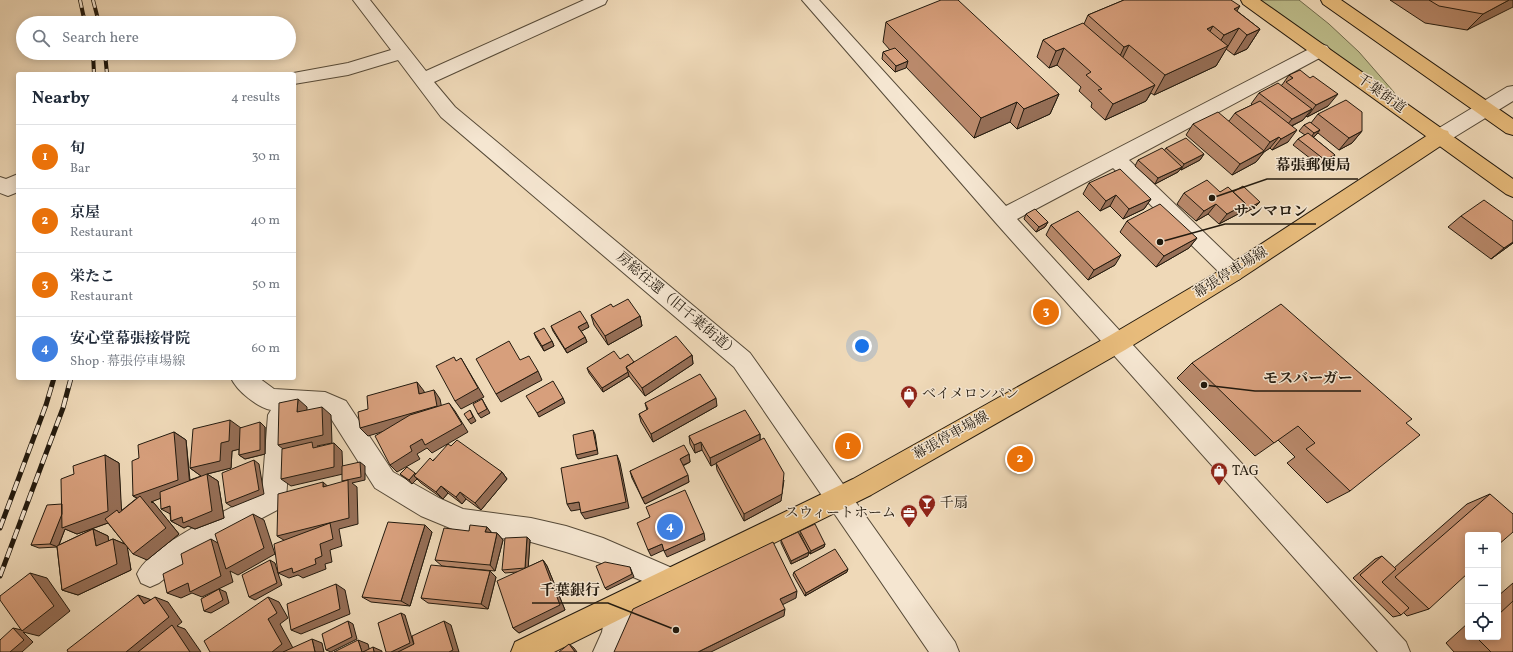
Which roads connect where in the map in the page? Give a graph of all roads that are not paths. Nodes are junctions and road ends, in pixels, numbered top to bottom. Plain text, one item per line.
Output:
1 (361, 0) edge
2 (599, 0) edge
3 (810, 0) edge
4 (1250, 0) edge
5 (1330, 0) edge
6 (1321, 50) junction
7 (401, 53) junction
8 (296, 78) edge
9 (422, 80) junction
10 (1513, 92) edge
11 (1487, 110) junction
12 (1513, 128) edge
13 (1440, 136) junction
14 (1116, 159) junction
15 (16, 183) edge
16 (0, 185) edge
17 (1513, 189) edge
18 (1003, 217) junction
19 (1233, 273) junction
20 (1117, 343) junction
21 (245, 380) edge
22 (281, 400) junction
23 (840, 499) junction
24 (150, 574) dead end
25 (670, 580) junction
26 (619, 606) junction
27 (525, 652) edge
28 (607, 652) edge
29 (945, 652) edge
30 (1396, 652) edge

1 - 7 street, 房総往還（旧千葉街道）
2 - 9 street
3 - 18 street
4 - 6 main road, 千葉街道
5 - 11 main road
6 - 13 main road, 千葉街道
6 - 14 street
7 - 8 street
7 - 9 street, 房総往還（旧千葉街道）
9 - 23 street, 房総往還（旧千葉街道）
10 - 11 street
11 - 12 main road
11 - 13 street
13 - 17 main road, 千葉街道
13 - 19 main road, 幕張停車場線
14 - 18 street
14 - 19 street
15 - 16 street
18 - 20 street
19 - 20 main road, 幕張停車場線
20 - 23 main road, 幕張停車場線
20 - 30 street
21 - 22 street
22 - 24 street
22 - 25 street
23 - 25 main road, 幕張停車場線
23 - 29 street, 房総往還（旧千葉街道）
25 - 26 main road, 幕張停車場線
26 - 27 main road, 幕張停車場線
26 - 28 street

